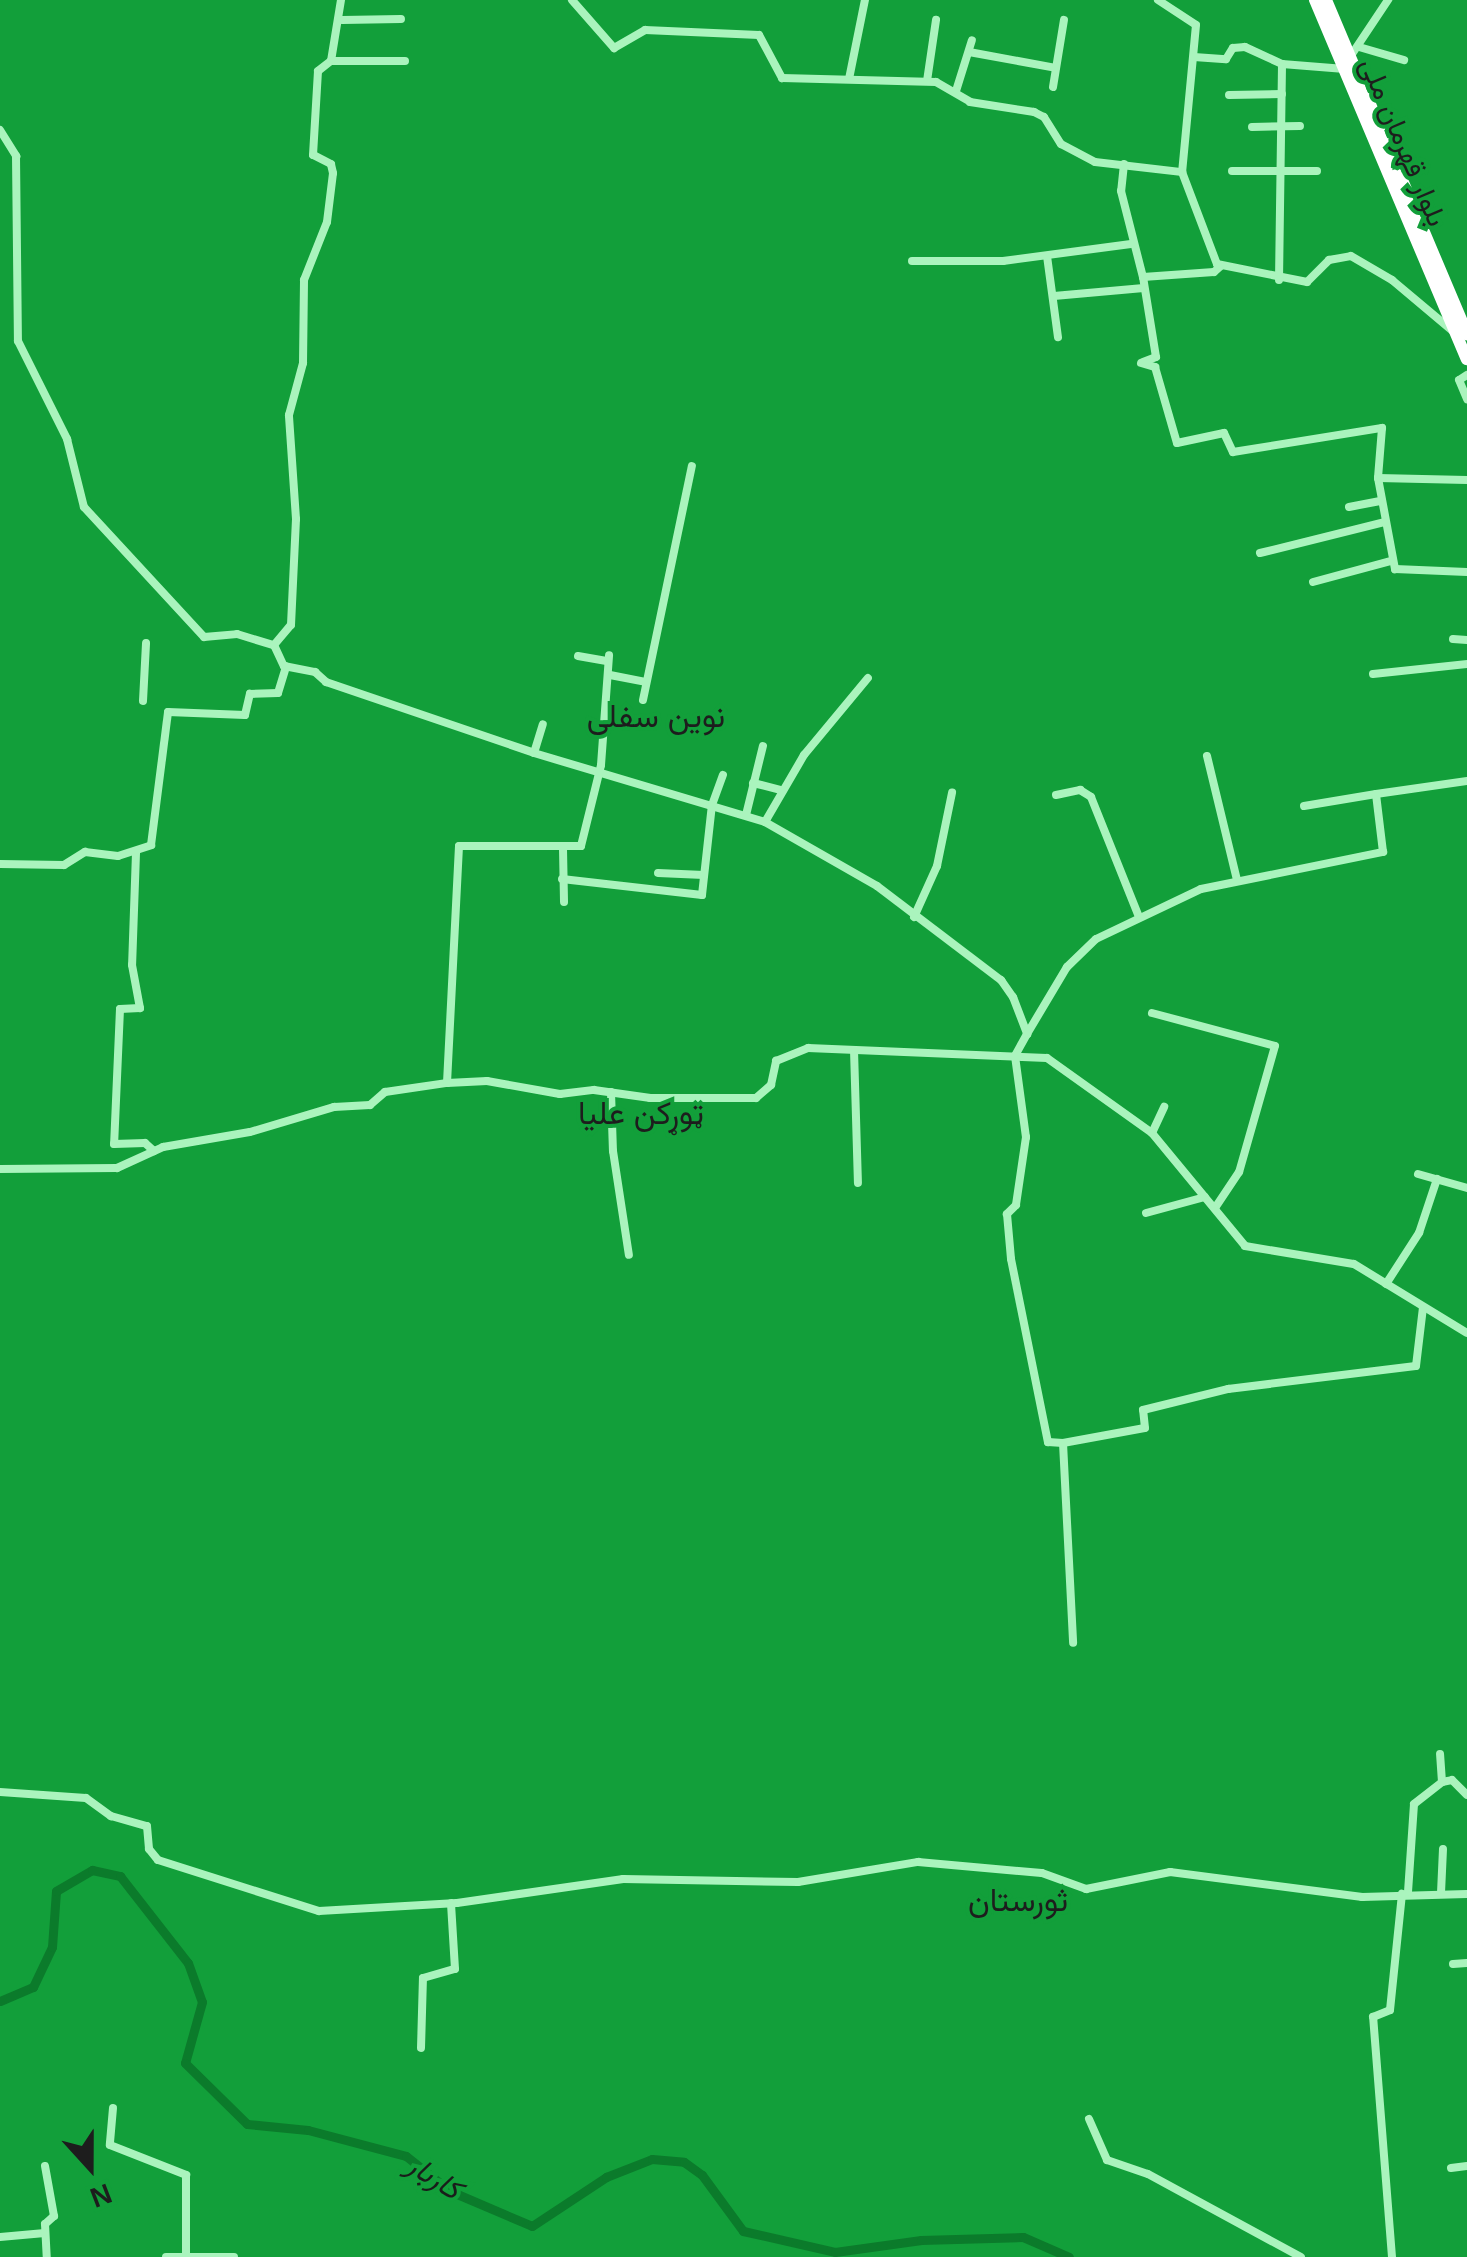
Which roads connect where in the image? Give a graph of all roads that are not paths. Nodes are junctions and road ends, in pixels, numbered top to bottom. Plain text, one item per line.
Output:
1 (342, 0) edge
2 (572, 0) edge
3 (865, 0) edge
4 (1158, 0) edge
5 (1315, 0) edge
6 (1326, 0) edge
7 (1388, 0) edge
8 (401, 18) dead end
9 (342, 20) junction
10 (936, 20) dead end
11 (1064, 20) dead end
12 (368, 22) dead end
13 (972, 40) dead end
14 (969, 52) junction
15 (1194, 57) junction
16 (1351, 58) junction
17 (1404, 60) dead end
18 (332, 61) junction
19 (406, 61) dead end
20 (1282, 64) junction
21 (1056, 68) junction
22 (849, 79) junction
23 (926, 81) junction
24 (1053, 87) dead end
25 (956, 91) junction
26 (1282, 94) junction
27 (1229, 95) dead end
28 (1282, 126) junction
29 (1300, 126) dead end
30 (1252, 128) dead end
31 (0, 130) edge
32 (1124, 164) junction
33 (1232, 171) dead end
34 (1317, 171) dead end
35 (1182, 172) junction
36 (1280, 172) junction
37 (1152, 245) dead end
38 (1135, 246) junction
39 (1046, 256) junction
40 (912, 261) dead end
41 (1221, 266) junction
42 (1144, 277) junction
43 (1279, 280) junction
44 (1144, 288) junction
45 (1054, 296) junction
46 (0, 314) edge
47 (14, 316) junction
48 (1464, 335) edge
49 (1058, 337) dead end
50 (1467, 359) edge
51 (1467, 374) edge
52 (1467, 398) edge
53 (692, 466) dead end
54 (1378, 478) junction
55 (1467, 480) edge
56 (1381, 501) junction
57 (1349, 507) dead end
58 (1384, 522) junction
59 (1260, 553) dead end
60 (1391, 560) junction
61 (1467, 572) edge
62 (1313, 582) dead end
63 (1453, 639) dead end
64 (1467, 640) edge
65 (146, 642) dead end
66 (274, 645) junction
67 (578, 656) dead end
68 (1467, 664) edge
69 (286, 666) junction
70 (1373, 674) dead end
71 (610, 675) junction
72 (868, 678) dead end
73 (645, 682) junction
74 (142, 700) dead end
75 (643, 700) dead end
76 (542, 724) dead end
77 (763, 746) dead end
78 (534, 754) junction
79 (1206, 756) dead end
80 (598, 770) junction
81 (723, 775) dead end
82 (1467, 781) edge
83 (753, 783) junction
84 (782, 790) junction
85 (952, 793) dead end
86 (1376, 794) junction
87 (1056, 795) dead end
88 (712, 806) junction
89 (1304, 806) dead end
90 (746, 815) junction
91 (765, 822) junction
92 (564, 849) junction
93 (136, 853) junction
94 (0, 864) edge
95 (658, 872) dead end
96 (704, 875) junction
97 (562, 879) junction
98 (1237, 880) junction
99 (564, 902) dead end
100 (1139, 916) junction
101 (914, 917) junction
102 (1152, 1013) dead end
103 (1027, 1034) junction
104 (854, 1050) junction
105 (1015, 1056) junction
106 (447, 1083) junction
107 (612, 1092) junction
108 (1164, 1108) dead end
109 (1152, 1133) junction
110 (154, 1151) junction
111 (0, 1169) edge
112 (1418, 1174) dead end
113 (1437, 1178) junction
114 (858, 1184) dead end
115 (1467, 1188) edge
116 (1206, 1197) junction
117 (1216, 1208) junction
118 (1146, 1214) dead end
119 (629, 1254) dead end
120 (1386, 1284) junction
121 (1423, 1307) junction
122 (1467, 1332) edge
123 (1063, 1443) junction
124 (1073, 1644) dead end
125 (1440, 1754) dead end
126 (1442, 1782) junction
127 (0, 1792) edge
128 (1467, 1795) edge
129 (1443, 1849) dead end
130 (1405, 1893) junction
131 (1441, 1893) junction
132 (1467, 1894) edge
133 (451, 1903) junction
134 (1467, 1963) edge
135 (1453, 1964) dead end
136 (421, 2048) dead end
137 (113, 2108) dead end
138 (1089, 2120) dead end
139 (45, 2166) dead end
140 (1467, 2166) edge
141 (1451, 2168) dead end
142 (45, 2233) junction
143 (0, 2237) edge
144 (186, 2255) edge
145 (46, 2257) edge
146 (166, 2257) edge
147 (234, 2257) edge
148 (1302, 2257) edge
149 (1392, 2257) edge

1 - 9 street
2 - 22 street
3 - 22 street
4 - 15 street
5 - 16 highway, بلوار قهرمان ملی
6 - 16 highway, بلوار قهرمان ملی
7 - 16 street
8 - 9 street
9 - 12 street
9 - 18 street
10 - 23 street
11 - 21 street
13 - 14 street
14 - 21 street
14 - 25 street
15 - 20 street
15 - 35 street
16 - 17 street
16 - 20 street
16 - 48 highway, بلوار قهرمان ملی
18 - 19 street
18 - 66 street
20 - 26 street
21 - 24 street
22 - 23 street
23 - 25 street
25 - 32 street
26 - 27 street
26 - 28 street
28 - 29 street
28 - 30 street
28 - 36 street
31 - 47 street
32 - 35 street
32 - 38 street
33 - 36 street
34 - 36 street
35 - 41 street
36 - 43 street
37 - 38 street
38 - 39 street
38 - 42 street
39 - 40 street
39 - 45 street
41 - 42 street
41 - 43 street
42 - 44 street
43 - 48 street
44 - 45 street
44 - 54 street
45 - 49 street
46 - 47 street
47 - 66 street
48 - 50 highway, بلوار قهرمان ملی
51 - 52 street
53 - 73 street
54 - 55 street
54 - 56 street
56 - 57 street
56 - 58 street
58 - 59 street
58 - 60 street
60 - 61 street
60 - 62 street
63 - 64 street
65 - 74 street
66 - 69 street
67 - 71 street
68 - 70 street
69 - 78 street
69 - 93 street
71 - 73 street
71 - 80 street
72 - 84 street
73 - 75 street
76 - 78 street
77 - 83 street
78 - 80 street
79 - 98 street
80 - 88 street
80 - 92 street
81 - 88 street
82 - 86 street
83 - 84 street
83 - 90 street
84 - 91 street
85 - 101 street
86 - 89 street
86 - 98 street
87 - 100 street
88 - 90 street
88 - 96 street
90 - 91 street
91 - 101 street
92 - 97 street
92 - 106 street
93 - 94 street
93 - 110 street
95 - 96 street
96 - 97 street
97 - 99 street
98 - 100 street
100 - 103 street
101 - 103 street
102 - 117 street
103 - 105 street
104 - 105 street
104 - 107 street
104 - 114 street
105 - 109 street
105 - 123 street
106 - 107 street
106 - 110 street
107 - 119 street
108 - 109 street
109 - 116 street
110 - 111 street
112 - 113 street
113 - 115 street
113 - 120 street
116 - 117 street
116 - 118 street
117 - 120 street
120 - 121 street
121 - 122 street
121 - 123 street
123 - 124 street
125 - 126 street
126 - 128 street
126 - 130 street
127 - 133 street
129 - 131 street
130 - 131 street
130 - 133 street
130 - 149 street
131 - 132 street
133 - 136 street
134 - 135 street
137 - 144 street
138 - 148 street
139 - 142 street
140 - 141 street
142 - 143 street
142 - 145 street
144 - 146 street
144 - 147 street

